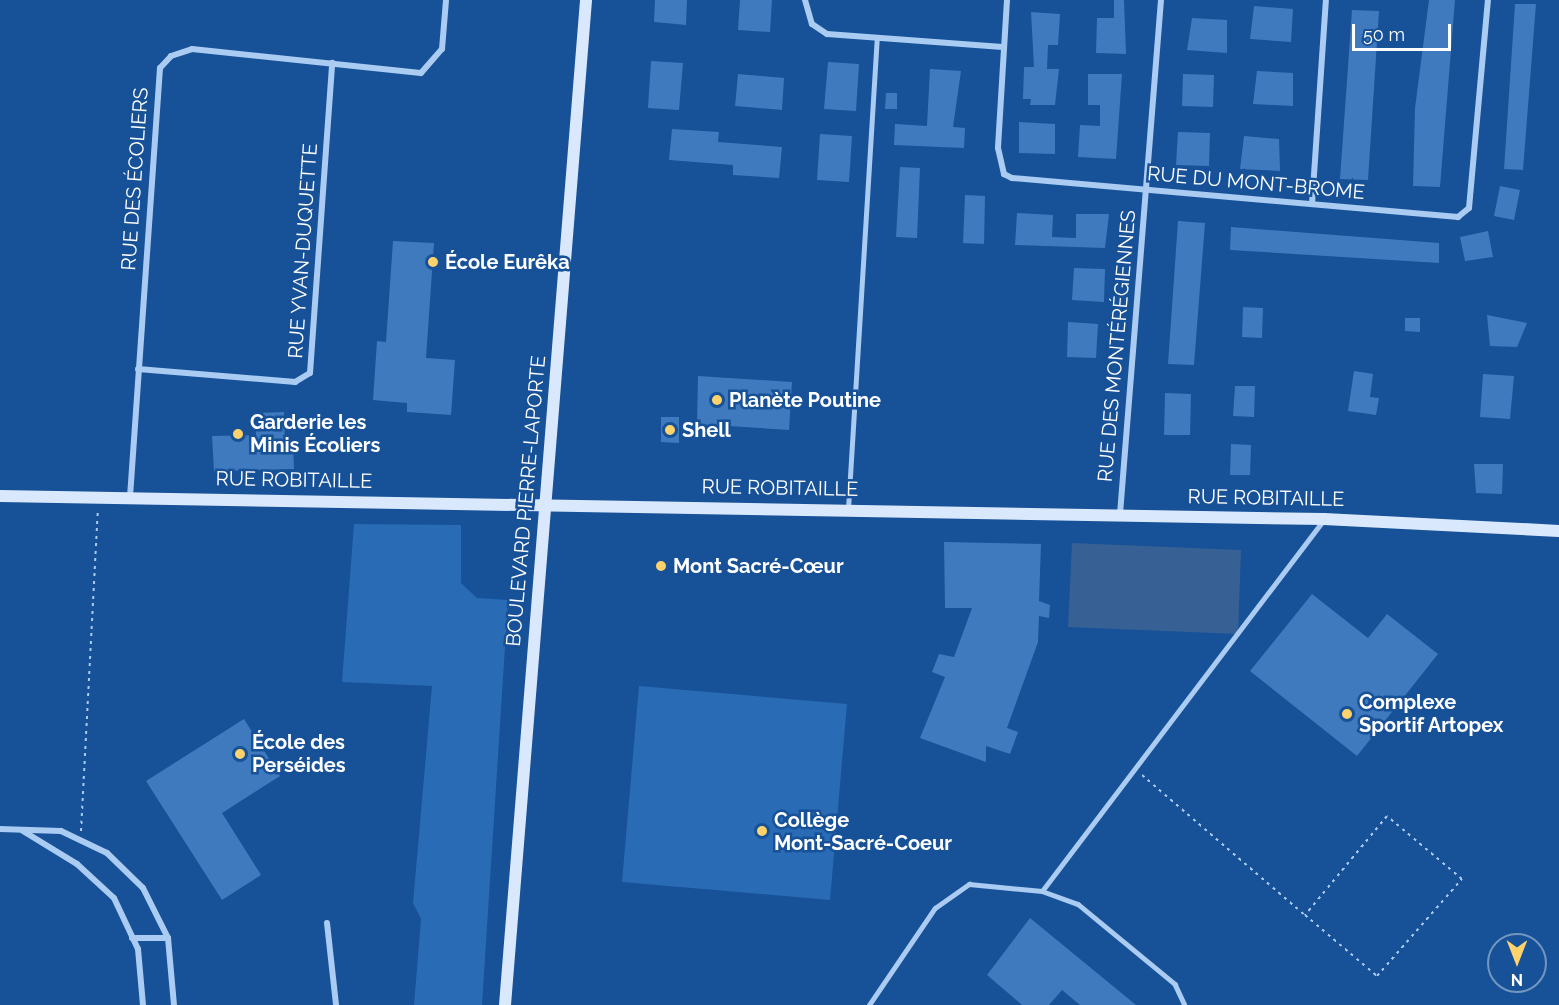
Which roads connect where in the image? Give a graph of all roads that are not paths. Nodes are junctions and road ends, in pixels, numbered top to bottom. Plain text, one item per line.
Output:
1 (446, 0) edge
2 (586, 0) edge
3 (805, 0) edge
4 (1007, 0) edge
5 (1161, 0) edge
6 (1326, 0) edge
7 (1488, 0) edge
8 (877, 38) junction
9 (1003, 47) junction
10 (332, 63) junction
11 (1146, 190) junction
12 (1312, 204) junction
13 (138, 369) junction
14 (0, 496) edge
15 (130, 497) junction
16 (545, 503) junction
17 (848, 509) junction
18 (1120, 514) junction
19 (1324, 519) junction
20 (1559, 531) edge
21 (0, 829) edge
22 (22, 831) junction
23 (1042, 891) junction
24 (327, 923) dead end
25 (132, 938) junction
26 (168, 938) junction
27 (143, 1005) edge
28 (174, 1005) edge
29 (336, 1005) edge
30 (505, 1005) edge
31 (869, 1005) edge
32 (1185, 1005) edge

1 - 10 street, RUE DES ÉCOLIERS
2 - 16 street, BOULEVARD PIERRE-LAPORTE
3 - 8 street
4 - 9 street, RUE DU MONT-BROME
5 - 11 street, RUE DES MONTÉRÉGIENNES
6 - 12 street
7 - 12 street, RUE DU MONT-BROME
8 - 9 street
8 - 17 lane
9 - 11 street, RUE DU MONT-BROME
10 - 13 street, RUE DES ÉCOLIERS
10 - 13 street, RUE YVAN-DUQUETTE
11 - 12 street, RUE DU MONT-BROME
11 - 18 street, RUE DES MONTÉRÉGIENNES
13 - 15 street, RUE DES ÉCOLIERS
14 - 15 street, RUE ROBITAILLE
15 - 16 street, RUE ROBITAILLE
16 - 17 street, RUE ROBITAILLE
16 - 30 street, BOULEVARD PIERRE-LAPORTE
17 - 18 street, RUE ROBITAILLE
18 - 19 street, RUE ROBITAILLE
19 - 20 street, RUE ROBITAILLE
19 - 23 lane
21 - 22 street
22 - 25 street
22 - 26 street
23 - 31 lane
23 - 32 lane
24 - 29 street
25 - 26 street
25 - 27 street
26 - 28 street

